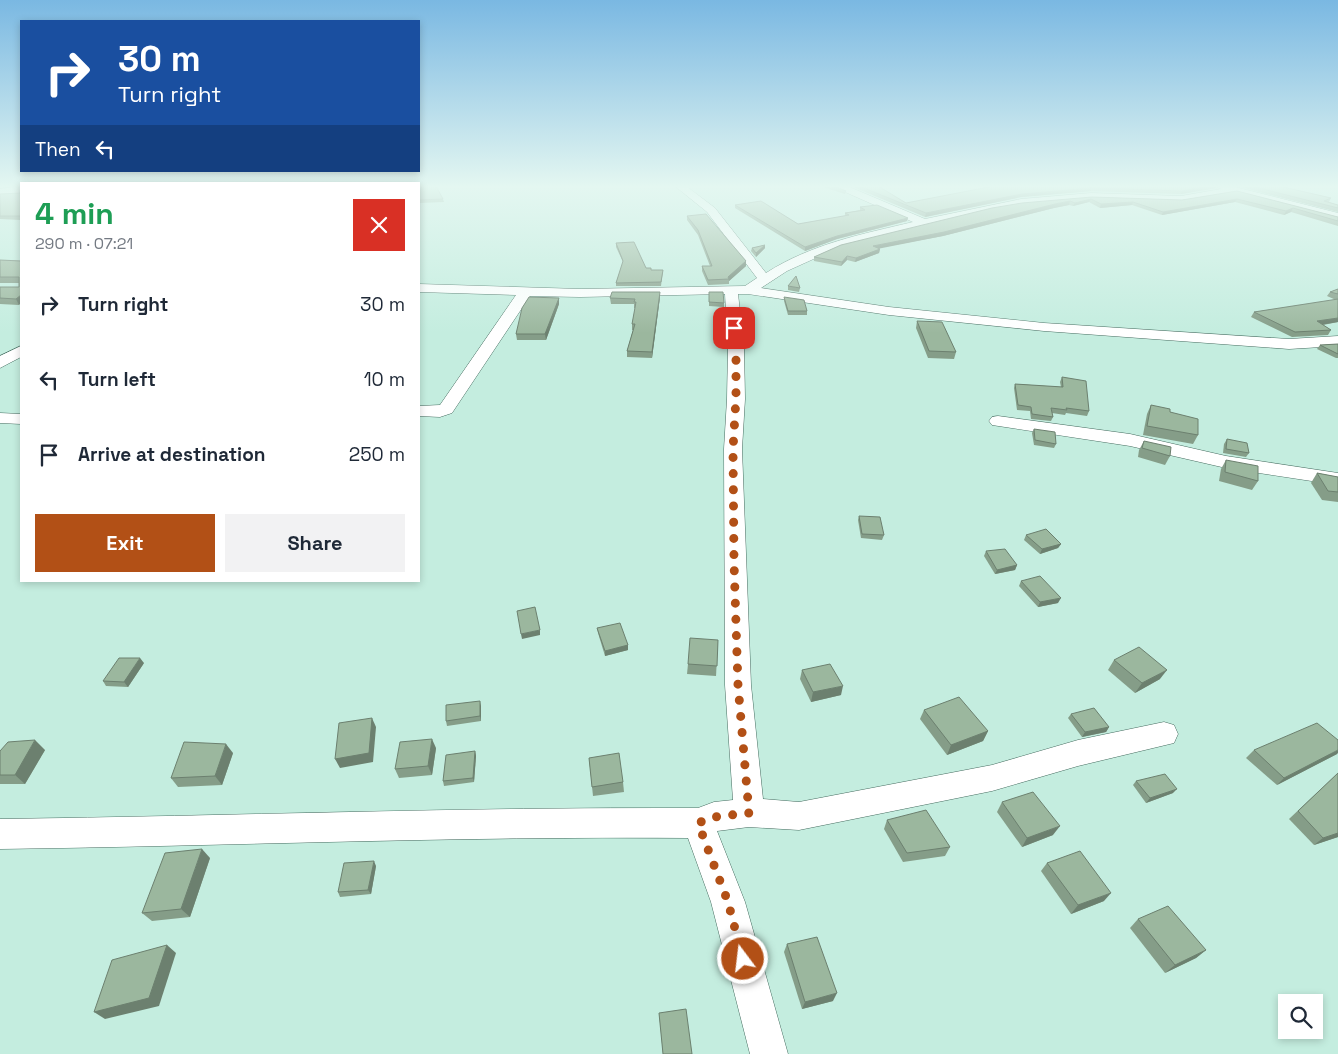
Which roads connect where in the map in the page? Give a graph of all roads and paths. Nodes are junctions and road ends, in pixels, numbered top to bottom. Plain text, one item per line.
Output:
1 (730, 235) edge
2 (870, 235) edge
3 (765, 280) junction
4 (420, 288) edge
5 (739, 290) junction
6 (526, 291) junction
7 (1338, 341) edge
8 (20, 351) edge
9 (0, 363) edge
10 (420, 411) edge
11 (0, 418) edge
12 (20, 419) edge
13 (998, 421) dead end
14 (1338, 479) edge
15 (1164, 734) dead end
16 (749, 813) junction
17 (698, 823) junction
18 (0, 834) edge
19 (769, 1054) edge

1 - 3 street
2 - 3 street
3 - 5 street
4 - 6 street
5 - 6 street
5 - 7 street
5 - 16 street
6 - 10 street
8 - 9 street
11 - 12 street
13 - 14 street
15 - 16 street
16 - 17 street
17 - 18 street
17 - 19 street

